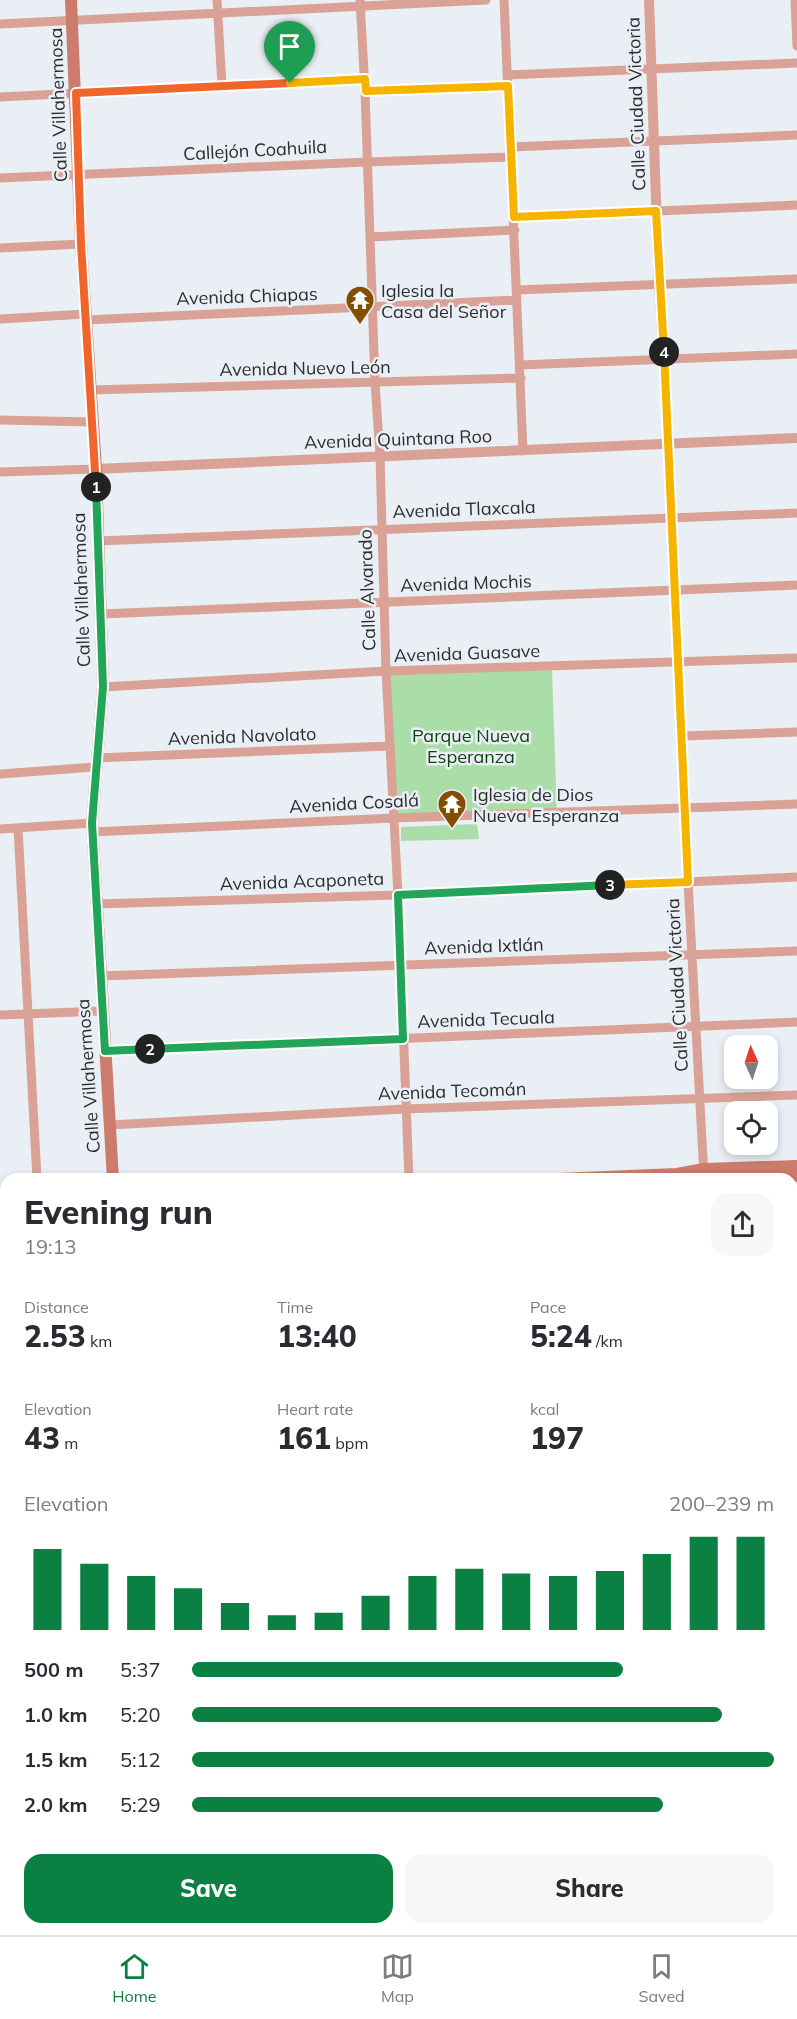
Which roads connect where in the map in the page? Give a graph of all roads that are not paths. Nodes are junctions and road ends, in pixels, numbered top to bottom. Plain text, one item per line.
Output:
1 (71, 0) edge
2 (217, 0) edge
3 (486, 0) edge
4 (504, 0) edge
5 (649, 0) edge
6 (795, 0) edge
7 (360, 3) edge
8 (218, 13) junction
9 (72, 20) junction
10 (0, 24) edge
11 (797, 46) edge
12 (797, 63) edge
13 (652, 69) junction
14 (507, 75) junction
15 (365, 79) junction
16 (222, 86) junction
17 (508, 86) junction
18 (366, 91) junction
19 (76, 93) junction
20 (0, 97) edge
21 (797, 135) edge
22 (654, 141) junction
23 (511, 147) junction
24 (511, 157) junction
25 (367, 162) junction
26 (79, 175) junction
27 (0, 178) edge
28 (797, 205) edge
29 (656, 211) junction
30 (514, 217) junction
31 (515, 230) junction
32 (370, 237) junction
33 (81, 244) junction
34 (0, 248) edge
35 (797, 279) edge
36 (659, 285) junction
37 (517, 295) junction
38 (373, 308) junction
39 (86, 317) junction
40 (0, 319) edge
41 (797, 354) edge
42 (665, 359) junction
43 (520, 365) junction
44 (521, 378) junction
45 (375, 383) junction
46 (90, 390) junction
47 (0, 420) edge
48 (92, 422) junction
49 (797, 438) edge
50 (669, 444) junction
51 (523, 451) junction
52 (380, 456) junction
53 (96, 469) junction
54 (0, 472) edge
55 (797, 513) edge
56 (672, 517) junction
57 (382, 528) junction
58 (97, 541) junction
59 (797, 585) edge
60 (675, 590) junction
61 (385, 602) junction
62 (101, 614) junction
63 (797, 658) edge
64 (679, 663) junction
65 (386, 671) junction
66 (103, 687) junction
67 (797, 732) edge
68 (682, 736) junction
69 (389, 746) junction
70 (96, 763) junction
71 (0, 774) edge
72 (797, 804) edge
73 (685, 809) junction
74 (394, 818) junction
75 (92, 827) junction
76 (18, 828) junction
77 (0, 829) edge
78 (797, 877) edge
79 (688, 882) junction
80 (398, 895) junction
81 (96, 904) junction
82 (797, 951) edge
83 (693, 954) junction
84 (400, 966) junction
85 (100, 976) junction
86 (102, 1011) junction
87 (29, 1013) junction
88 (0, 1015) edge
89 (797, 1022) edge
90 (696, 1027) junction
91 (403, 1039) junction
92 (105, 1051) junction
93 (797, 1095) edge
94 (699, 1097) junction
95 (405, 1109) junction
96 (110, 1125) junction
97 (797, 1166) edge
98 (37, 1173) edge
99 (113, 1173) edge
100 (409, 1173) edge
101 (704, 1173) joint

1 - 9 main road, Calle Villahermosa
2 - 8 street
3 - 7 street
4 - 14 street
5 - 13 street, Calle Ciudad Victoria
6 - 11 street
7 - 8 street
7 - 15 street, Calle Alvarado
8 - 9 street
8 - 16 street
9 - 10 street
9 - 19 main road, Calle Villahermosa
12 - 13 street
13 - 14 street
13 - 22 street, Calle Ciudad Victoria
14 - 17 street
15 - 16 street
15 - 18 street, Calle Alvarado
16 - 19 street
17 - 18 street
17 - 23 street
18 - 25 street, Calle Alvarado
19 - 20 street
19 - 26 main road, Calle Villahermosa
21 - 22 street
22 - 23 street
22 - 29 street, Calle Ciudad Victoria
23 - 24 street
24 - 25 street, Callejón Coahuila
24 - 30 street
25 - 26 street, Callejón Coahuila
25 - 32 street, Calle Alvarado
26 - 27 street, Callejón Coahuila
26 - 33 main road, Calle Villahermosa
28 - 29 street
29 - 30 street
29 - 36 street, Calle Ciudad Victoria
30 - 31 street
31 - 32 street
31 - 37 street
32 - 38 street, Calle Alvarado
33 - 34 street
33 - 39 main road, Calle Villahermosa
35 - 36 street, Avenida Chiapas
36 - 37 street, Avenida Chiapas
36 - 42 street, Calle Ciudad Victoria
37 - 38 street, Avenida Chiapas
37 - 43 street
38 - 39 street, Avenida Chiapas
38 - 45 street, Calle Alvarado
39 - 40 street, Avenida Chiapas
39 - 46 main road, Calle Villahermosa
41 - 42 street
42 - 43 street
42 - 50 street, Calle Ciudad Victoria
43 - 44 street
44 - 45 street, Avenida Nuevo León
44 - 51 street
45 - 46 street, Avenida Nuevo León
45 - 52 street, Calle Alvarado
46 - 48 main road, Calle Villahermosa
47 - 48 street
48 - 53 main road, Calle Villahermosa
49 - 50 street, Avenida Quintana Roo
50 - 51 street, Avenida Quintana Roo
50 - 56 street, Calle Ciudad Victoria
51 - 52 street, Avenida Quintana Roo
52 - 53 street, Avenida Quintana Roo
52 - 57 street, Calle Alvarado
53 - 54 street, Avenida Quintana Roo
53 - 58 main road, Calle Villahermosa
55 - 56 street, Avenida Tlaxcala
56 - 57 street, Avenida Tlaxcala
56 - 60 street, Calle Ciudad Victoria
57 - 58 street, Avenida Tlaxcala
57 - 61 street, Calle Alvarado
58 - 62 main road, Calle Villahermosa
59 - 60 street, Avenida Mochis
60 - 61 street, Avenida Mochis
60 - 64 street, Calle Ciudad Victoria
61 - 62 street, Avenida Mochis
61 - 65 street, Calle Alvarado
62 - 66 main road, Calle Villahermosa
63 - 64 street, Avenida Guasave
64 - 65 street, Avenida Guasave
64 - 68 street, Calle Ciudad Victoria
65 - 66 street, Avenida Guasave
65 - 69 street, Calle Alvarado
66 - 70 main road, Calle Villahermosa
67 - 68 street
68 - 73 street, Calle Ciudad Victoria
69 - 70 street, Avenida Navolato
69 - 74 street, Calle Alvarado
70 - 71 street, Avenida Navolato
70 - 75 main road, Calle Villahermosa
72 - 73 street, Avenida Cosalá
73 - 74 street, Avenida Cosalá
73 - 79 street, Calle Ciudad Victoria
74 - 75 street, Avenida Cosalá
74 - 80 street, Calle Alvarado
75 - 76 street, Avenida Cosalá
75 - 81 main road, Calle Villahermosa
76 - 77 street, Avenida Cosalá
76 - 87 street
78 - 79 street, Avenida Acaponeta
79 - 80 street, Avenida Acaponeta
79 - 83 street, Calle Ciudad Victoria
80 - 81 street, Avenida Acaponeta
80 - 84 street, Calle Alvarado
81 - 85 main road, Calle Villahermosa
82 - 83 street, Avenida Ixtlán
83 - 84 street, Avenida Ixtlán
83 - 90 street, Calle Ciudad Victoria
84 - 85 street, Avenida Ixtlán
84 - 91 street, Calle Alvarado
85 - 86 main road, Calle Villahermosa
86 - 87 street
86 - 92 main road, Calle Villahermosa
87 - 88 street
87 - 98 street
89 - 90 street, Avenida Tecuala
90 - 91 street, Avenida Tecuala
90 - 94 street, Calle Ciudad Victoria
91 - 92 street, Avenida Tecuala
91 - 95 street, Calle Alvarado
92 - 96 main road, Calle Villahermosa
93 - 94 street, Avenida Tecomán
94 - 95 street, Avenida Tecomán
94 - 101 street, Calle Ciudad Victoria
95 - 96 street, Avenida Tecomán
95 - 100 street, Calle Alvarado
96 - 99 main road, Calle Villahermosa
97 - 101 main road

